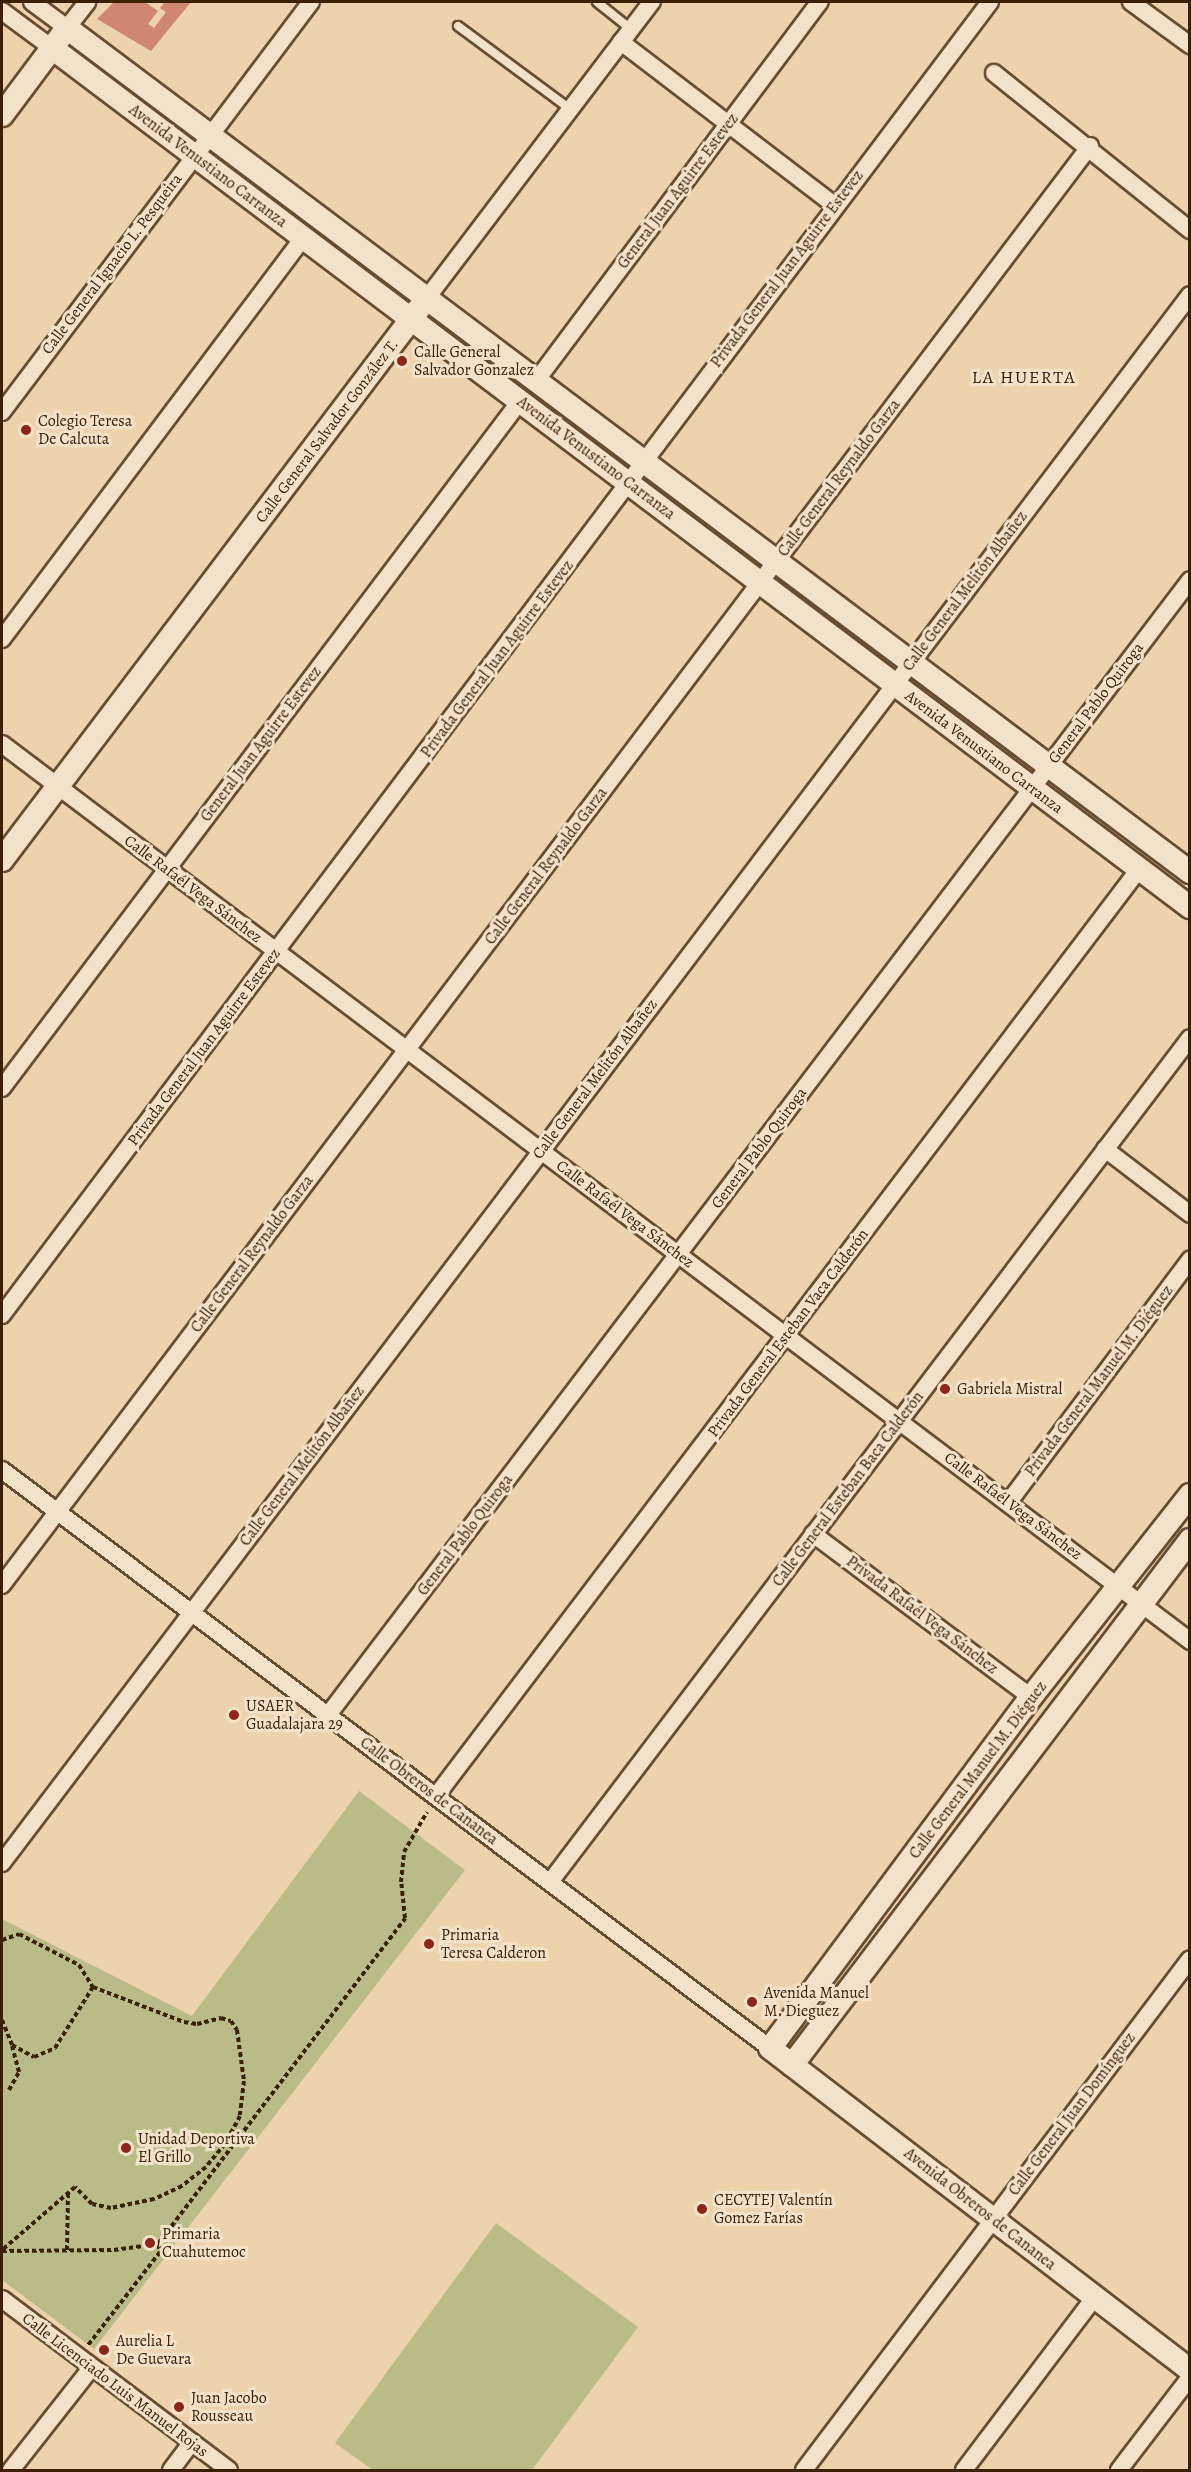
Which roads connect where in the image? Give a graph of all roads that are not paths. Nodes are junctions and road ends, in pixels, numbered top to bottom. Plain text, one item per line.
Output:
1 (32, 2) edge
2 (87, 2) edge
3 (311, 2) edge
4 (597, 2) edge
5 (652, 2) edge
6 (820, 2) edge
7 (990, 2) edge
8 (1131, 2) edge
9 (2, 11) edge
10 (458, 26) dead end
11 (67, 28) junction
12 (626, 35) junction
13 (1190, 45) edge
14 (52, 48) junction
15 (994, 73) dead end
16 (570, 109) junction
17 (2, 115) edge
18 (728, 124) junction
19 (210, 135) junction
20 (1090, 147) junction
21 (194, 155) junction
22 (834, 205) junction
23 (1190, 230) edge
24 (303, 238) junction
25 (1190, 295) edge
26 (427, 298) junction
27 (412, 319) junction
28 (536, 381) junction
29 (520, 401) junction
30 (2, 412) edge
31 (645, 462) junction
32 (629, 483) junction
33 (776, 561) junction
34 (1190, 580) edge
35 (760, 582) junction
36 (2, 639) edge
37 (910, 662) junction
38 (894, 684) junction
39 (2, 744) edge
40 (1048, 766) junction
41 (57, 786) junction
42 (1032, 788) junction
43 (2, 860) edge
44 (167, 869) junction
45 (1139, 869) junction
46 (1190, 872) edge
47 (1190, 907) edge
48 (276, 951) junction
49 (1190, 1038) edge
50 (407, 1049) junction
51 (2, 1088) edge
52 (1105, 1149) junction
53 (541, 1150) junction
54 (1190, 1214) edge
55 (678, 1254) junction
56 (1190, 1260) edge
57 (2, 1315) edge
58 (786, 1335) junction
59 (900, 1421) junction
60 (2, 1470) edge
61 (1190, 1495) edge
62 (1008, 1503) junction
63 (57, 1512) junction
64 (813, 1534) junction
65 (1190, 1540) edge
66 (2, 1585) edge
67 (1119, 1586) junction
68 (1142, 1603) junction
69 (191, 1612) junction
70 (1190, 1641) edge
71 (1031, 1696) junction
72 (328, 1715) junction
73 (436, 1796) junction
74 (2, 1863) edge
75 (550, 1882) junction
76 (1190, 1959) edge
77 (770, 2048) junction
78 (792, 2065) junction
79 (993, 2219) junction
80 (1095, 2297) junction
81 (2, 2299) edge
82 (85, 2362) junction
83 (1190, 2370) edge
84 (1190, 2377) edge
85 (192, 2442) junction
86 (11, 2470) edge
87 (171, 2470) edge
88 (229, 2470) edge
89 (804, 2470) edge
90 (963, 2470) edge
91 (1119, 2470) edge

1 - 11 street, Avenida Venustiano Carranza
2 - 11 street
3 - 19 street, Calle General Ignacio L. Pesqueira
4 - 12 lane
5 - 12 street, Calle General Salvador González T.
6 - 18 street, General Juan Aguirre Estevez
7 - 22 street, Privada General Juan Aguirre Estevez
8 - 13 street
9 - 14 street, Avenida Venustiano Carranza
10 - 16 lane
11 - 14 street
11 - 19 street, Avenida Venustiano Carranza
12 - 16 street, Calle General Salvador González T.
12 - 18 street
14 - 17 street
14 - 21 street, Avenida Venustiano Carranza
15 - 20 street
16 - 26 street, Calle General Salvador González T.
18 - 22 street
18 - 28 street, General Juan Aguirre Estevez
19 - 21 street, Calle General Ignacio L. Pesqueira
19 - 26 street, Avenida Venustiano Carranza
20 - 23 street
20 - 33 street, Calle General Reynaldo Garza
21 - 24 street, Avenida Venustiano Carranza
21 - 30 street, Calle General Ignacio L. Pesqueira
22 - 31 street, Privada General Juan Aguirre Estevez
24 - 27 street, Avenida Venustiano Carranza
24 - 36 street
25 - 37 street, Calle General Melitón Albañez
26 - 27 street, Calle General Salvador González T.
26 - 28 street, Avenida Venustiano Carranza
27 - 29 street, Avenida Venustiano Carranza
27 - 41 street, Calle General Salvador González T.
28 - 31 street, Avenida Venustiano Carranza
29 - 32 street, Avenida Venustiano Carranza
29 - 44 street, General Juan Aguirre Estevez
31 - 32 street, Privada General Juan Aguirre Estevez
31 - 33 street, Avenida Venustiano Carranza
32 - 35 street, Avenida Venustiano Carranza
32 - 48 street, Privada General Juan Aguirre Estevez
33 - 35 street, Calle General Reynaldo Garza
33 - 37 street, Avenida Venustiano Carranza
34 - 40 street, General Pablo Quiroga
35 - 38 street, Avenida Venustiano Carranza
35 - 50 street, Calle General Reynaldo Garza
37 - 38 street, Calle General Melitón Albañez
37 - 40 street, Avenida Venustiano Carranza
38 - 42 street, Avenida Venustiano Carranza
38 - 53 street, Calle General Melitón Albañez
39 - 41 street, Calle Rafaél Vega Sánchez
40 - 42 street, General Pablo Quiroga
40 - 46 street, Avenida Venustiano Carranza
41 - 43 street, Calle General Salvador González T.
41 - 44 street, Calle Rafaél Vega Sánchez
42 - 45 street, Avenida Venustiano Carranza
42 - 55 street, General Pablo Quiroga
44 - 48 street, Calle Rafaél Vega Sánchez
44 - 51 street, General Juan Aguirre Estevez
45 - 47 street, Avenida Venustiano Carranza
45 - 58 street, Privada General Esteban Vaca Calderón
48 - 50 street, Calle Rafaél Vega Sánchez
48 - 57 street, Privada General Juan Aguirre Estevez
49 - 52 street, Calle General Esteban Baca Calderón
50 - 53 street, Calle Rafaél Vega Sánchez
50 - 63 street, Calle General Reynaldo Garza
52 - 54 street
52 - 59 street, Calle General Esteban Baca Calderón
53 - 55 street, Calle Rafaél Vega Sánchez
53 - 69 street, Calle General Melitón Albañez
55 - 58 street, Calle Rafaél Vega Sánchez
55 - 72 street, General Pablo Quiroga
56 - 62 street, Privada General Manuel M. Diéguez
58 - 59 street, Calle Rafaél Vega Sánchez
58 - 73 street, Privada General Esteban Vaca Calderón
59 - 62 street, Calle Rafaél Vega Sánchez
59 - 64 street, Calle General Esteban Baca Calderón
60 - 63 street, Calle Obreros de Cananea
61 - 67 street, Calle General Manuel M. Diéguez
62 - 67 street, Calle Rafaél Vega Sánchez
63 - 66 street, Calle General Reynaldo Garza
63 - 69 street, Calle Obreros de Cananea
64 - 71 street, Privada Rafaél Vega Sánchez
64 - 75 street, Calle General Esteban Baca Calderón
65 - 68 street, Calle General Manuel M. Diéguez
67 - 68 street, Calle Rafaél Vega Sánchez
67 - 71 street, Calle General Manuel M. Diéguez
68 - 70 street, Calle Rafaél Vega Sánchez
68 - 78 street, Calle General Manuel M. Diéguez
69 - 72 street, Calle Obreros de Cananea
69 - 74 street, Calle General Melitón Albañez
71 - 77 street, Calle General Manuel M. Diéguez
72 - 73 street, Calle Obreros de Cananea
73 - 75 street, Calle Obreros de Cananea
75 - 77 street, Calle Obreros de Cananea
76 - 79 street, Calle General Juan Domínguez
77 - 78 street, Avenida Obreros de Cananea
78 - 79 street, Avenida Obreros de Cananea
79 - 80 street, Avenida Obreros de Cananea
79 - 89 street, Calle General Juan Domínguez
80 - 83 street, Avenida Obreros de Cananea
80 - 90 street
81 - 82 street, Calle Licenciado Luis Manuel Rojas
82 - 85 street, Calle Licenciado Luis Manuel Rojas
82 - 86 street
84 - 91 street
85 - 87 street
85 - 88 street, Calle Licenciado Luis Manuel Rojas

